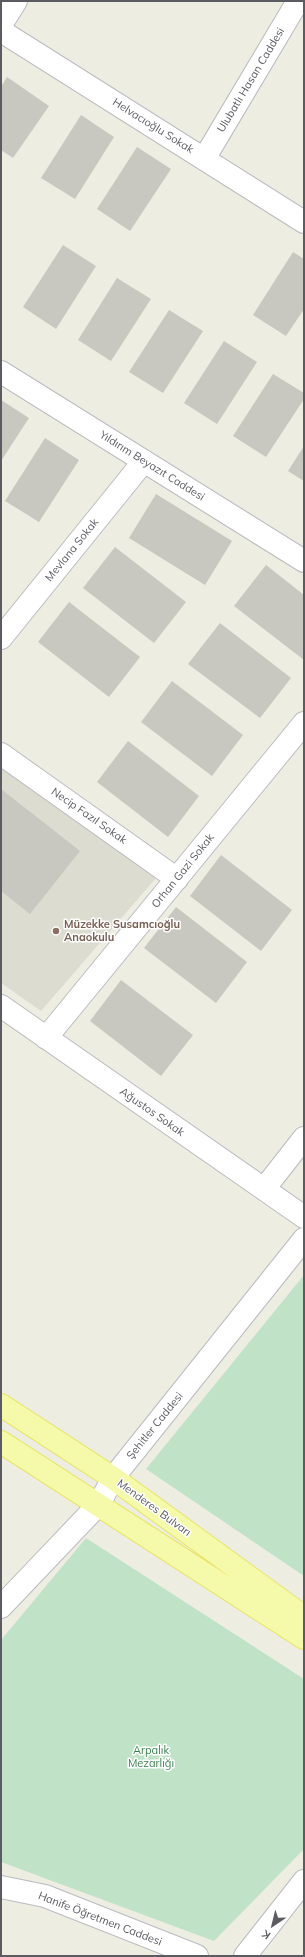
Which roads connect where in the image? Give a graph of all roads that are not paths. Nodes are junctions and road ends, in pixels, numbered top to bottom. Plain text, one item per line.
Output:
1 (16, 1) edge
2 (298, 1) edge
3 (1, 25) edge
4 (1, 31) edge
5 (204, 159) junction
6 (304, 222) edge
7 (1, 372) edge
8 (144, 461) junction
9 (304, 561) edge
10 (1, 638) edge
11 (304, 723) edge
12 (1, 754) edge
13 (176, 879) junction
14 (1, 1006) edge
15 (46, 1038) junction
16 (304, 1138) edge
17 (264, 1189) junction
18 (304, 1217) edge
19 (304, 1239) edge
20 (1, 1405) edge
21 (1, 1442) edge
22 (113, 1478) junction
23 (99, 1504) junction
24 (1, 1607) edge
25 (304, 1617) edge
26 (304, 1638) edge
27 (304, 1881) edge
28 (1, 1887) edge
29 (197, 1956) edge
30 (245, 1956) edge

1 - 3 street
2 - 5 street, Ulubatlı Hasan Caddesi
4 - 5 street, Helvacıoğlu Sokak
5 - 6 street, Helvacıoğlu Sokak
7 - 8 street, Yıldırım Beyazıt Caddesi
8 - 9 street, Yıldırım Beyazıt Caddesi
8 - 10 street, Mevlana Sokak
11 - 13 street, Orhan Gazi Sokak
12 - 13 street, Necip Fazıl Sokak
13 - 15 street, Orhan Gazi Sokak
14 - 15 street, Ağustos Sokak
15 - 17 street, Ağustos Sokak
16 - 17 street
17 - 18 street, Ağustos Sokak
19 - 22 street, Şehitler Caddesi
20 - 22 main road, Menderes Bulvarı
21 - 23 main road
22 - 23 street, Şehitler Caddesi
22 - 25 main road, Menderes Bulvarı
23 - 24 street, Şehitler Caddesi
23 - 26 main road
27 - 30 street
28 - 29 street, Hanife Öğretmen Caddesi

